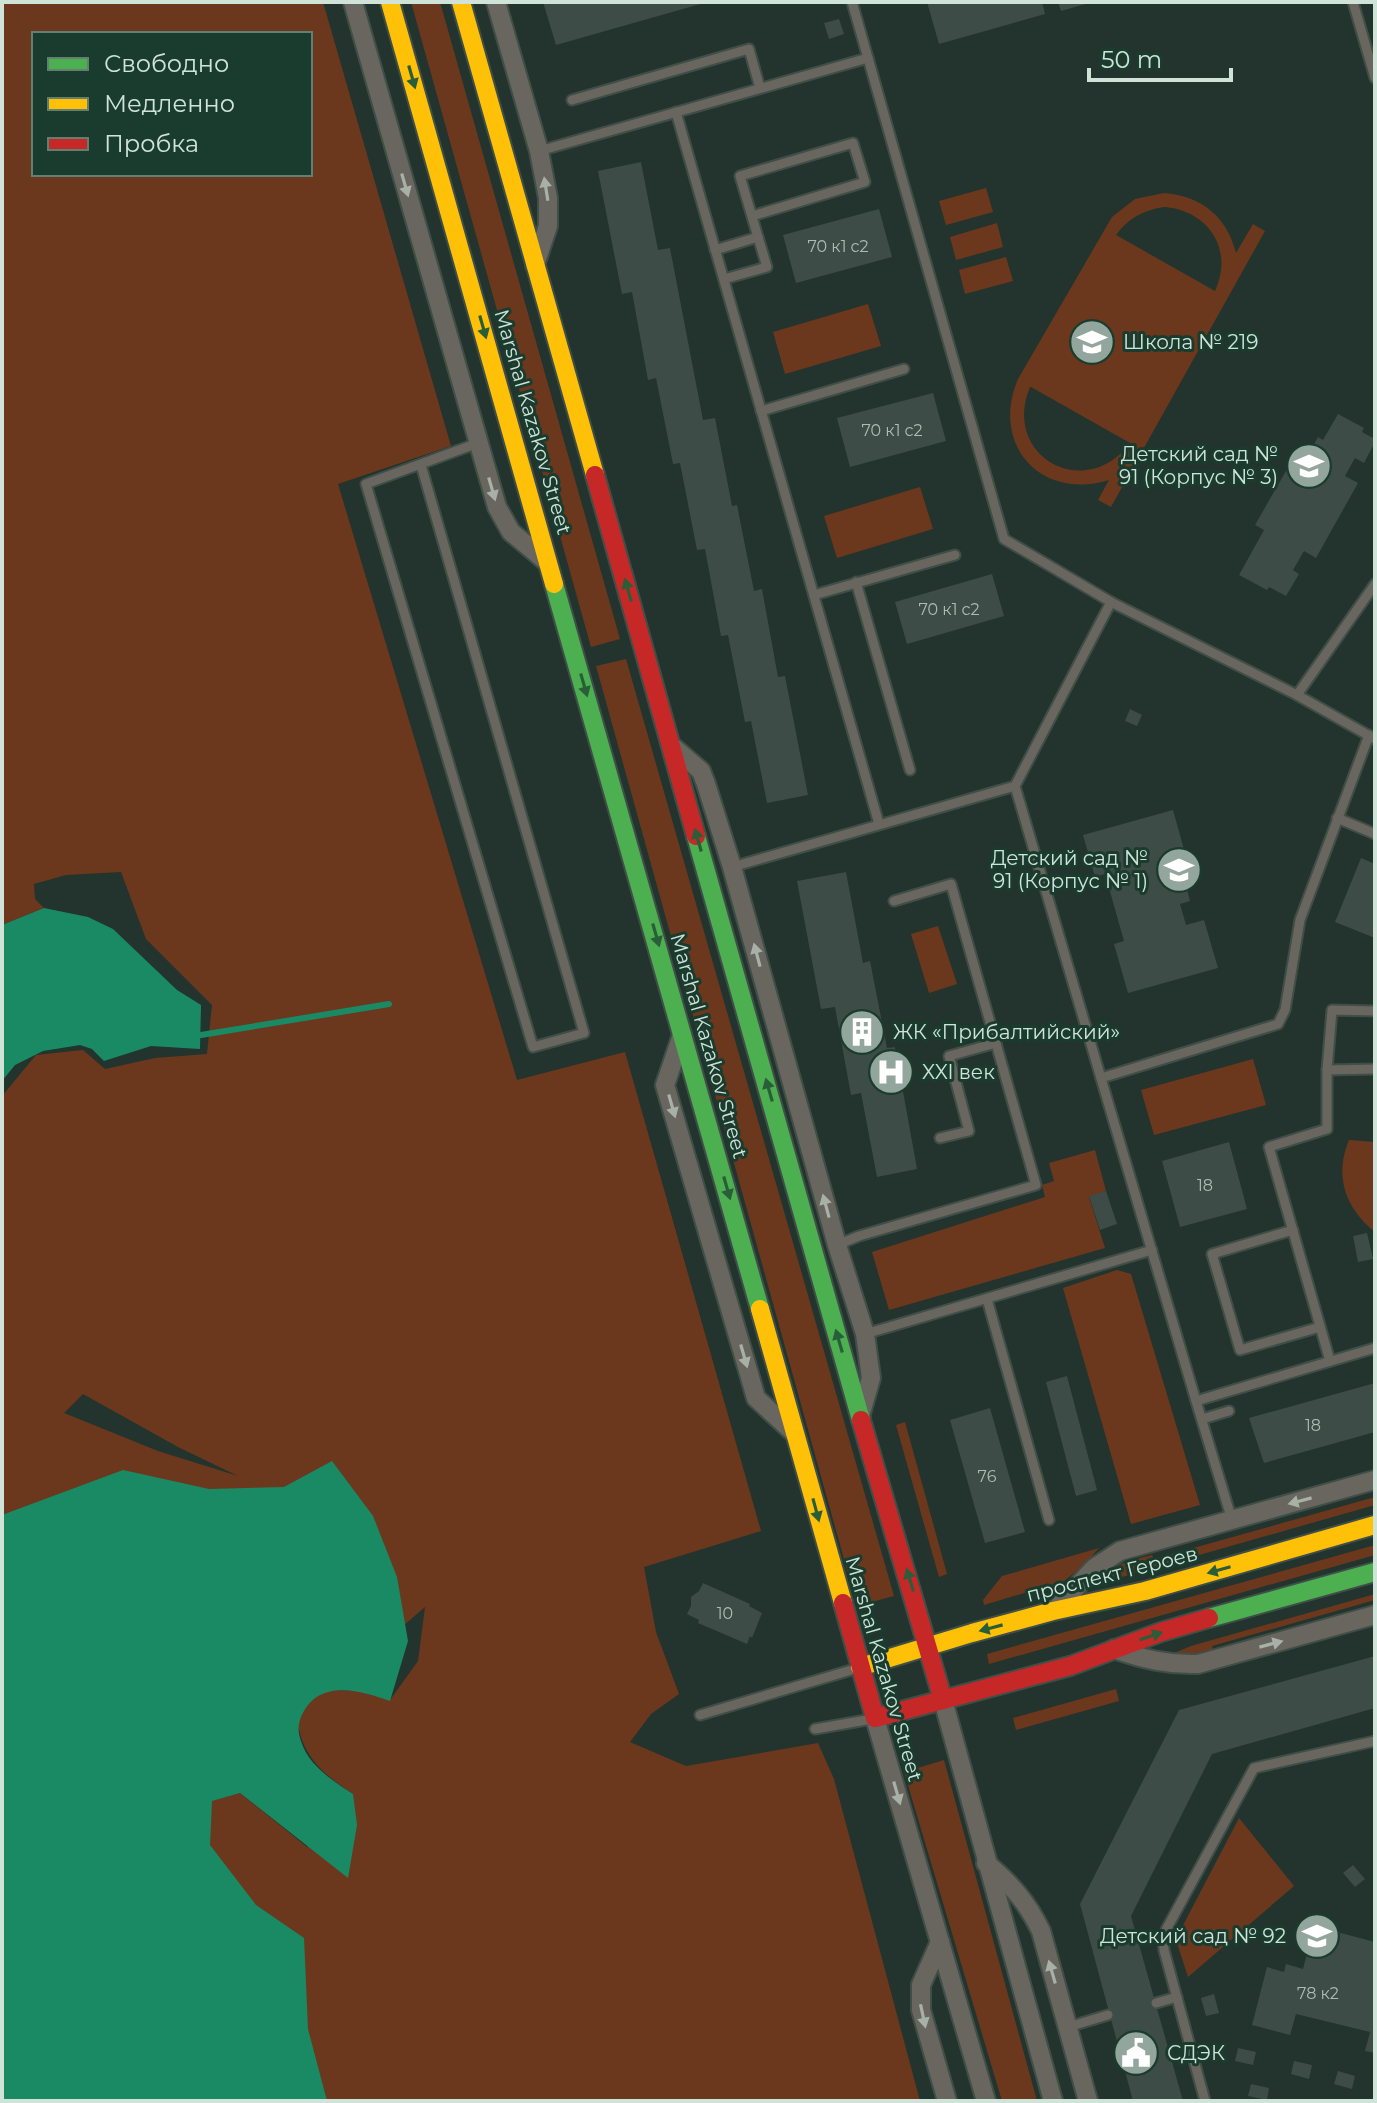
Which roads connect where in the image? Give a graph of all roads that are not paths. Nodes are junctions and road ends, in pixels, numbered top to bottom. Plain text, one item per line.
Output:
1 (353, 2) edge
2 (390, 2) edge
3 (461, 2) edge
4 (496, 2) edge
5 (852, 2) edge
6 (1353, 2) edge
7 (868, 58) junction
8 (1375, 78) edge
9 (760, 88) junction
10 (572, 100) dead end
11 (676, 112) junction
12 (539, 151) junction
13 (752, 216) junction
14 (758, 237) junction
15 (715, 250) junction
16 (535, 265) junction
17 (724, 279) junction
18 (904, 369) dead end
19 (761, 411) junction
20 (478, 443) junction
21 (421, 465) junction
22 (955, 555) dead end
23 (551, 565) junction
24 (856, 582) junction
25 (1375, 584) edge
26 (814, 595) junction
27 (1111, 602) junction
28 (1297, 695) junction
29 (1372, 737) edge
30 (672, 746) junction
31 (910, 770) dead end
32 (1015, 786) junction
33 (1337, 818) junction
34 (879, 824) junction
35 (1375, 834) edge
36 (732, 867) junction
37 (894, 901) dead end
38 (1375, 1011) edge
39 (683, 1032) junction
40 (996, 1043) junction
41 (1375, 1069) edge
42 (1327, 1070) junction
43 (1101, 1078) junction
44 (940, 1138) dead end
45 (1293, 1230) junction
46 (837, 1245) junction
47 (1152, 1250) junction
48 (987, 1299) junction
49 (1320, 1327) junction
50 (865, 1334) junction
51 (1375, 1348) edge
52 (1330, 1361) junction
53 (1196, 1401) junction
54 (1229, 1411) dead end
55 (860, 1416) junction
56 (1202, 1419) junction
57 (795, 1435) junction
58 (1375, 1480) edge
59 (1049, 1520) dead end
60 (1232, 1520) junction
61 (1375, 1525) edge
62 (1375, 1572) edge
63 (1053, 1611) junction
64 (1375, 1615) edge
65 (928, 1645) junction
66 (1114, 1649) junction
67 (860, 1667) junction
68 (943, 1700) junction
69 (700, 1715) dead end
70 (875, 1718) junction
71 (815, 1729) dead end
72 (1375, 1741) edge
73 (986, 1863) junction
74 (940, 1942) junction
75 (1177, 1997) junction
76 (1156, 2003) dead end
77 (1108, 2015) dead end
78 (1068, 2027) junction
79 (947, 2101) edge
80 (986, 2101) edge
81 (1053, 2101) edge
82 (1088, 2101) edge
83 (1205, 2101) edge

1 -> 20 street
2 -> 23 street, Marshal Kazakov Street
3 - 16 street
4 - 12 street
5 - 7 lane
6 - 8 lane
7 - 9 lane
7 - 27 lane
9 - 10 lane
9 - 11 lane
11 - 12 lane
11 - 15 lane
16 -> 12 street
13 - 13 lane
13 - 14 lane
14 - 15 lane
14 - 17 lane
15 - 17 lane
30 -> 16 street
17 - 19 lane
18 - 19 lane
19 - 26 lane
20 - 21 lane
20 -> 23 street
21 - 21 lane
22 - 24 lane
23 -> 39 street, Marshal Kazakov Street
24 - 26 lane
24 - 31 lane
25 - 28 lane
26 - 34 lane
27 - 28 lane
27 - 32 lane
28 - 29 lane
29 - 33 lane
30 - 36 street
55 -> 30 street
32 - 34 lane
32 - 43 lane
33 - 35 lane
33 - 43 lane
34 - 36 lane
46 -> 36 street
37 - 40 lane
38 - 42 lane
39 -> 57 street, Marshal Kazakov Street
39 -> 57 street
40 - 44 lane
40 - 46 lane
41 - 42 lane
42 - 45 lane
43 - 47 lane
45 - 49 lane
45 - 49 lane
46 - 50 street
47 - 48 lane
47 - 53 lane
48 - 50 lane
48 - 59 lane
49 - 52 lane
50 - 55 street
51 - 52 lane
52 - 53 lane
53 - 56 lane
54 - 56 lane
65 -> 55 street
56 - 60 lane
57 -> 67 street, Marshal Kazakov Street
58 -> 60 street
60 - 63 street
61 -> 63 street, проспект Героев
66 -> 62 street
63 -> 65 street, проспект Героев
66 -> 64 street
65 - 67 street, проспект Героев
65 - 68 street
66 - 68 street
67 - 69 lane
67 - 70 street, Marshal Kazakov Street
68 - 70 street
68 - 73 street
70 - 71 lane
70 -> 74 street, Marshal Kazakov Street
72 - 75 lane
78 -> 73 street
73 - 81 street
74 -> 79 street
74 - 80 street, Marshal Kazakov Street
75 - 76 lane
75 - 83 lane
77 - 78 lane
78 - 82 street

